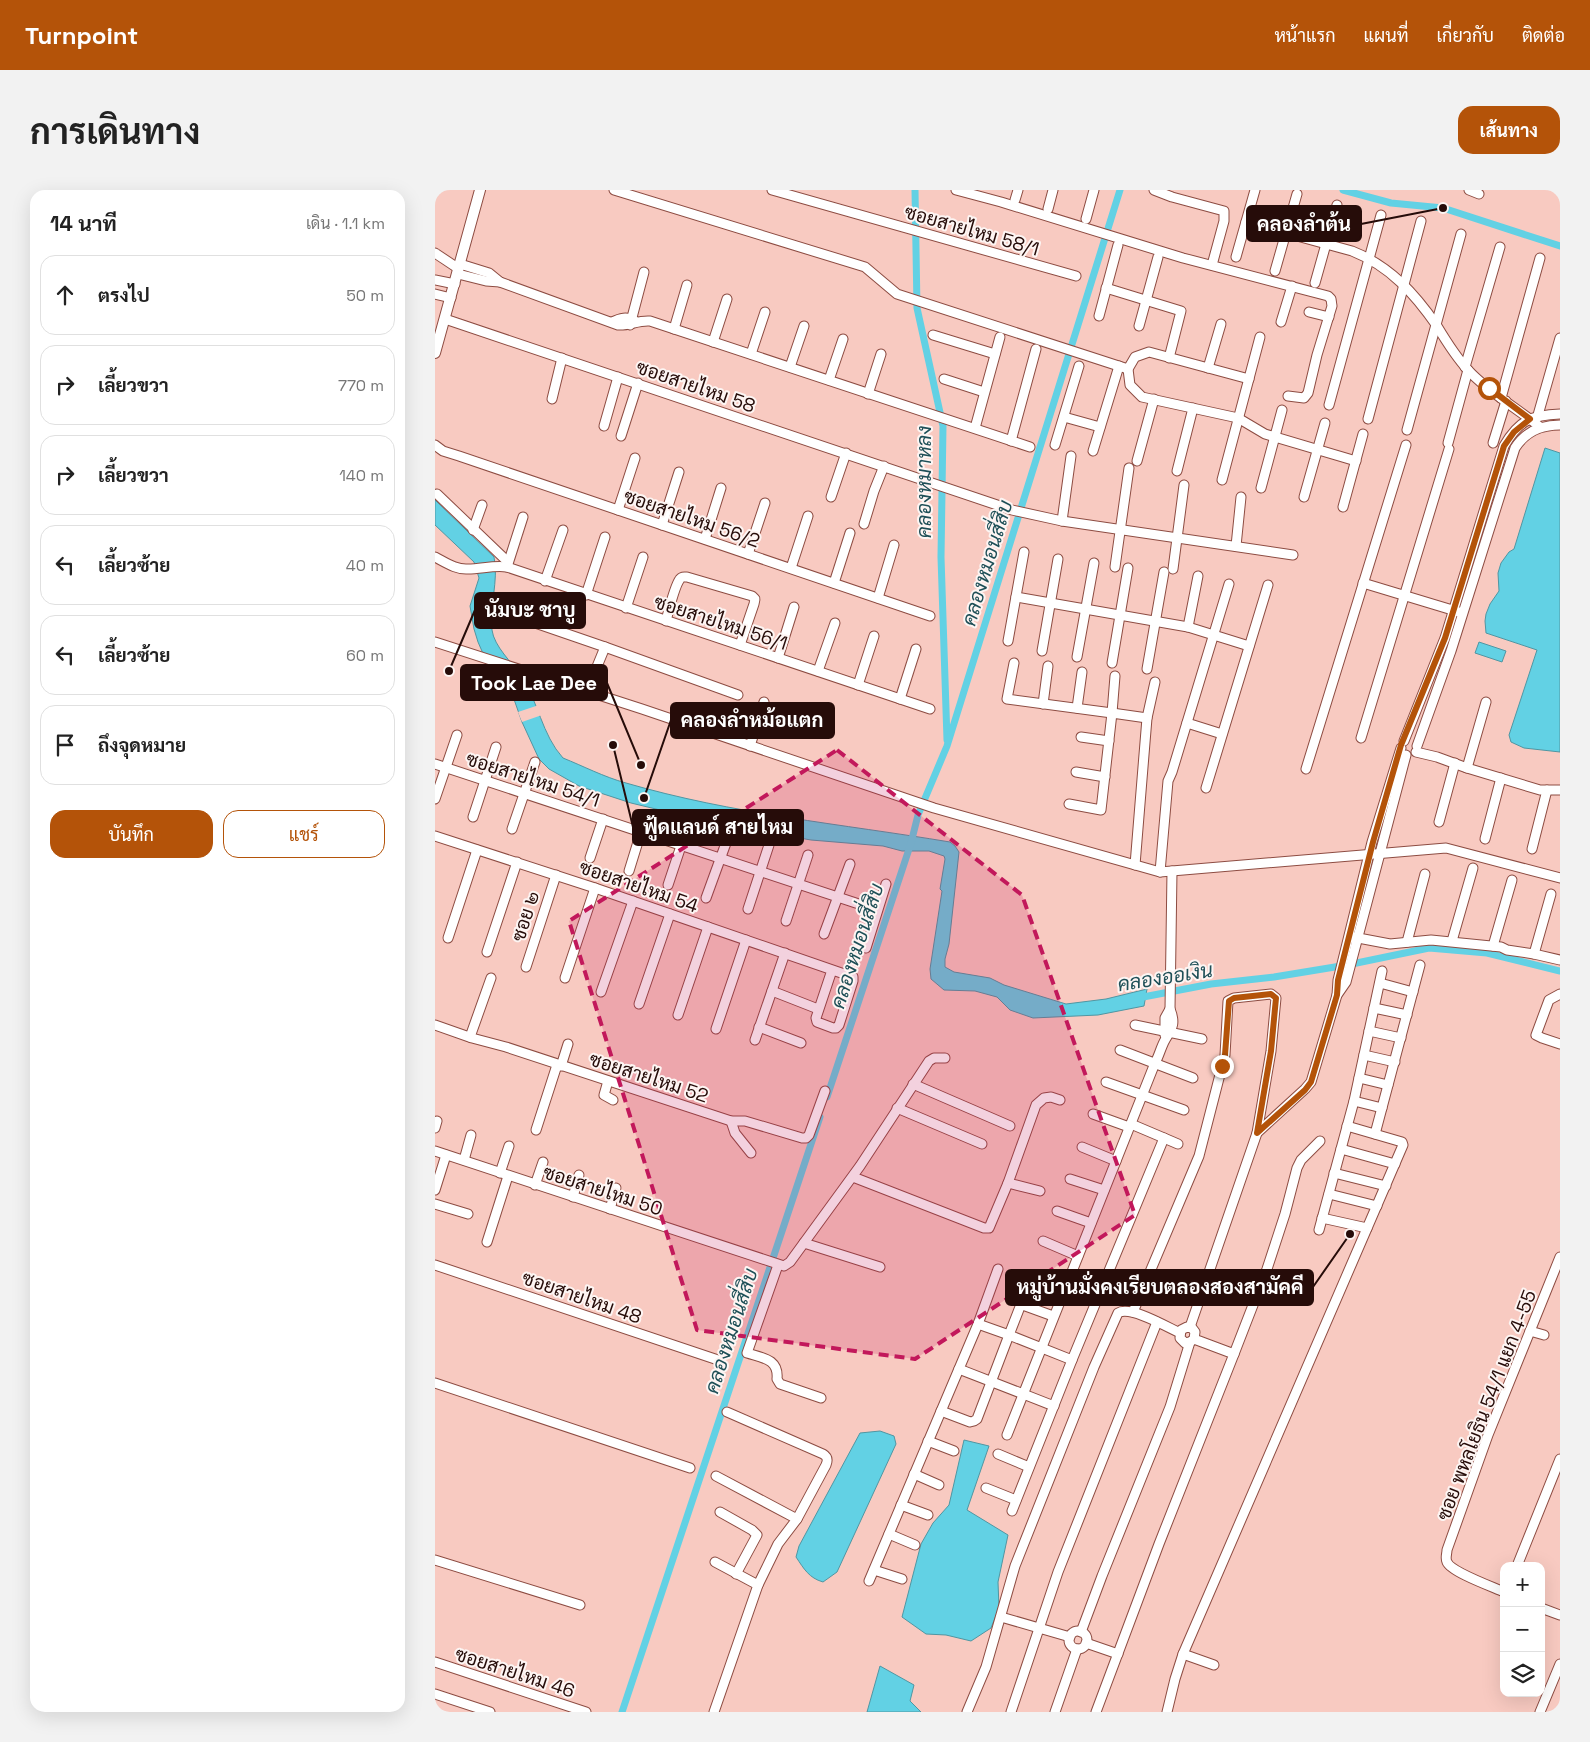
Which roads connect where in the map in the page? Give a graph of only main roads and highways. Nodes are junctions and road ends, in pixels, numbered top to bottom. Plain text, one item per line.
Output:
1 (480, 190) edge
2 (437, 335) edge
3 (435, 353) edge

1 - 2 main road
2 - 3 main road

